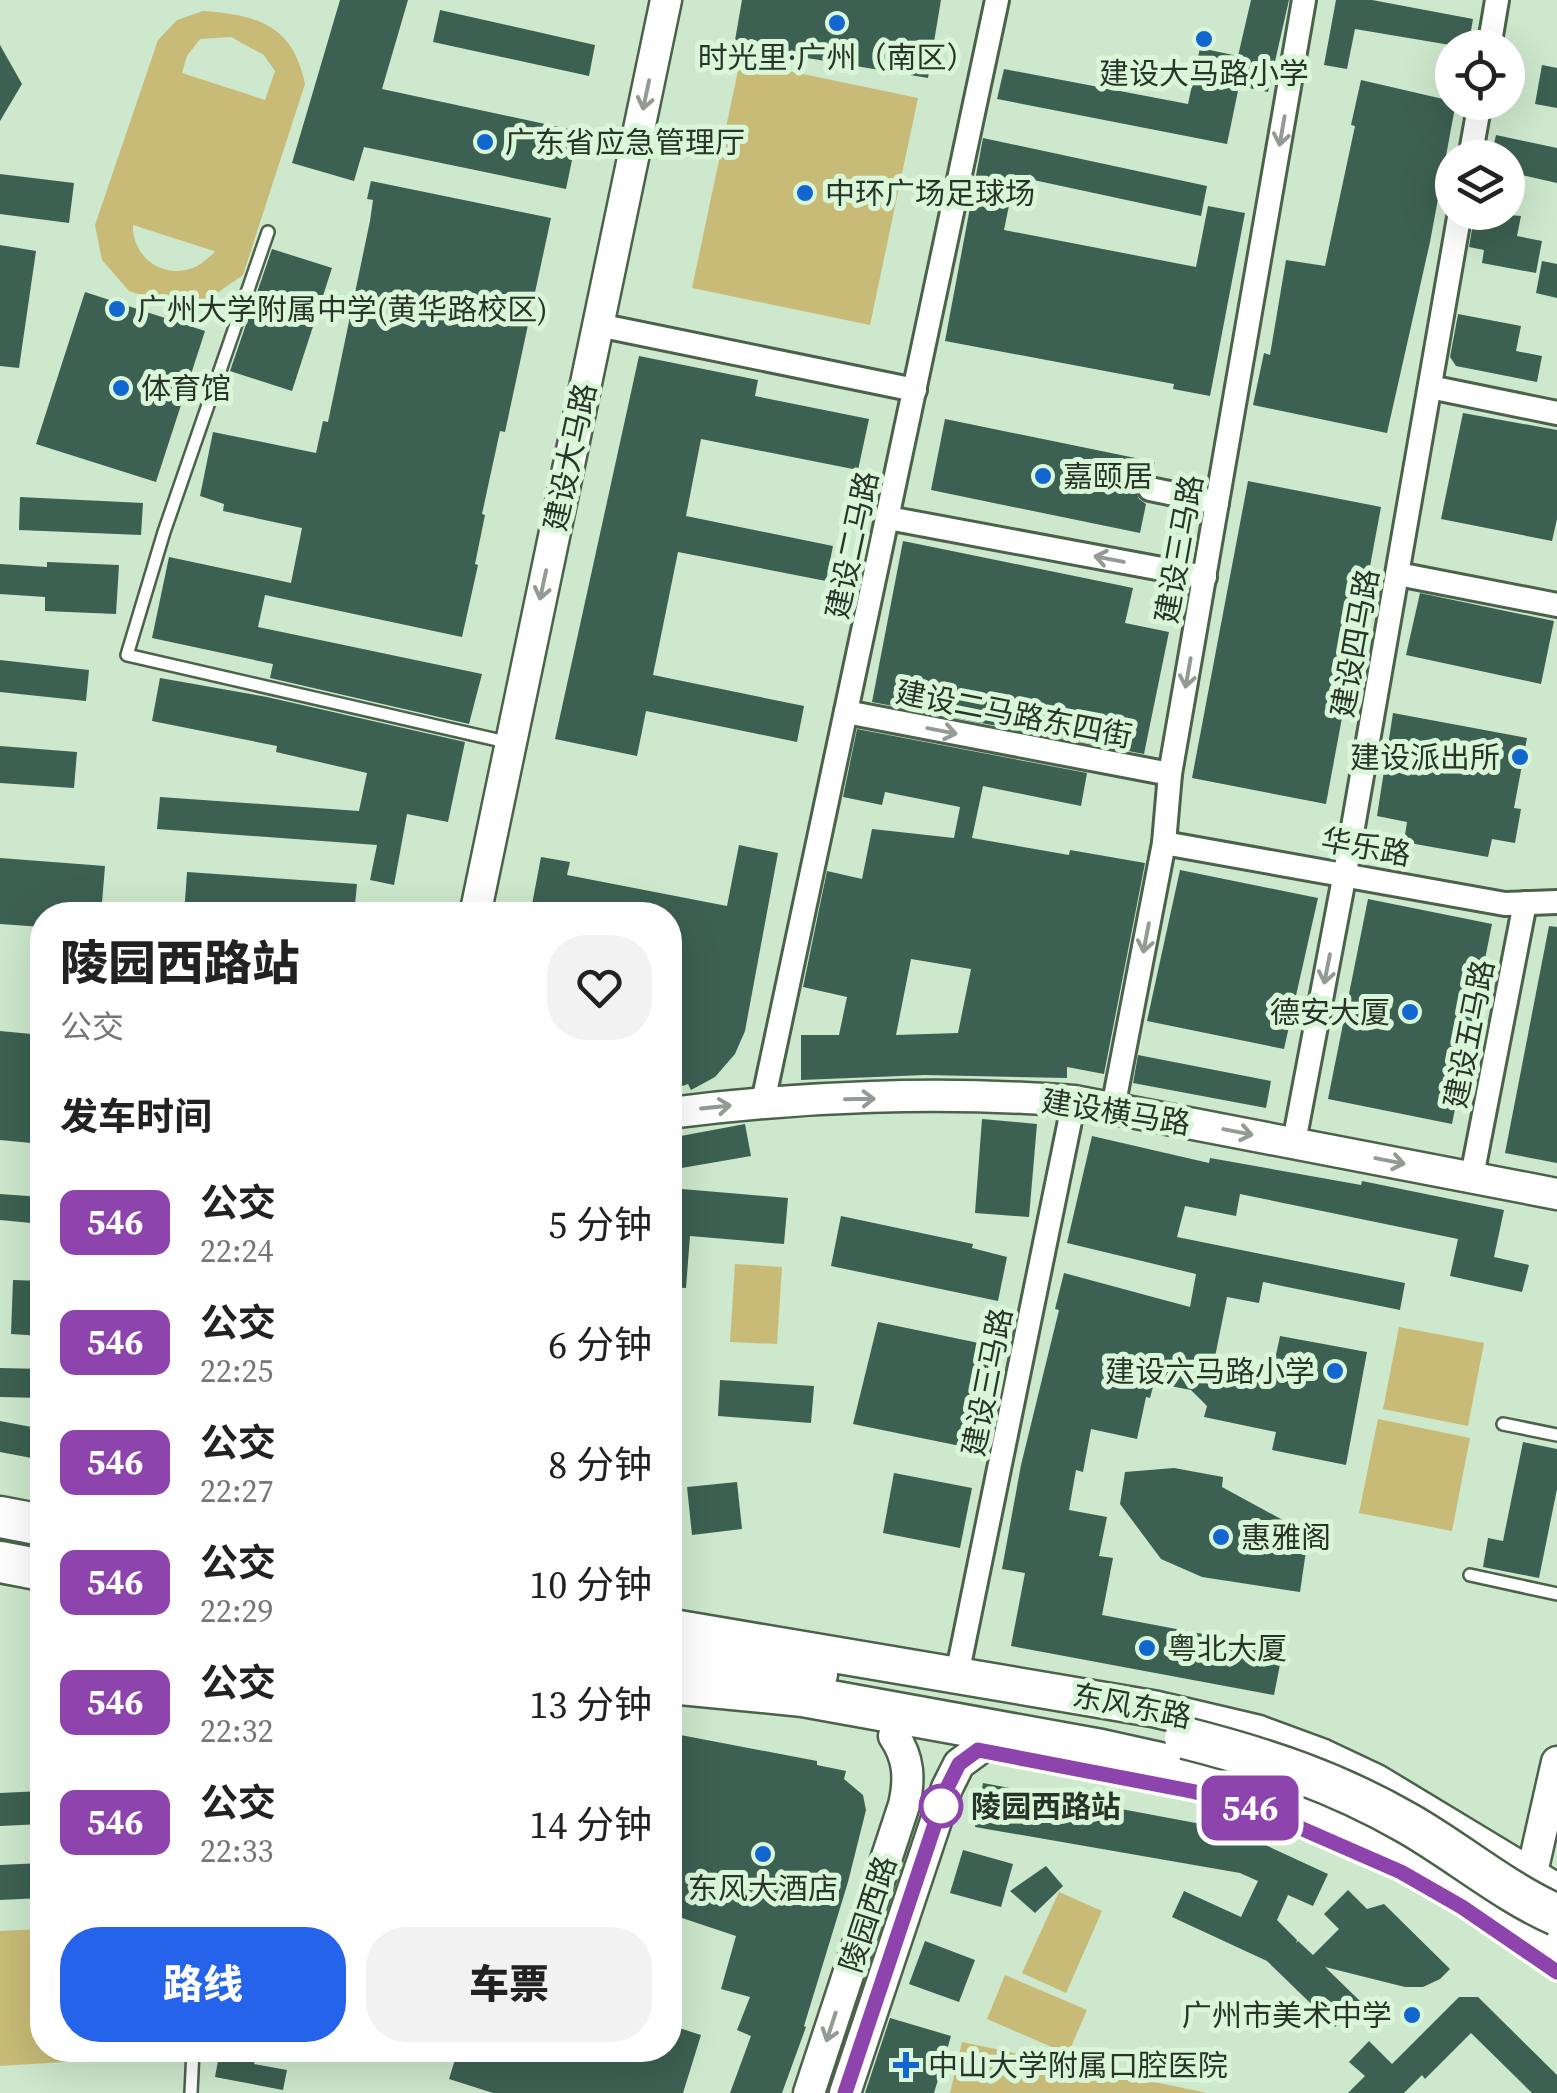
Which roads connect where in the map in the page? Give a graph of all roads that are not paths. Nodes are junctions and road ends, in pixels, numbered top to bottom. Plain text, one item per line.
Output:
1 (666, 0) edge
2 (997, 0) edge
3 (1304, 0) edge
4 (1498, 0) edge
5 (1492, 30) edge
6 (1457, 230) edge
7 (268, 232) dead end
8 (598, 325) junction
9 (1430, 386) junction
10 (916, 390) junction
11 (1557, 413) edge
12 (1150, 489) dead end
13 (1217, 503) junction
14 (888, 518) junction
15 (1398, 574) junction
16 (1204, 577) junction
17 (1557, 605) edge
18 (846, 712) junction
19 (510, 743) junction
20 (1170, 774) junction
21 (1164, 842) junction
22 (1345, 873) junction
23 (478, 902) edge
24 (1557, 902) edge
25 (1525, 903) junction
26 (1074, 1101) junction
27 (763, 1102) junction
28 (1113, 1108) junction
29 (682, 1112) edge
30 (1294, 1142) junction
31 (1472, 1176) junction
32 (1557, 1194) edge
33 (1503, 1424) dead end
34 (1557, 1434) edge
35 (0, 1516) edge
36 (30, 1522) edge
37 (0, 1562) edge
38 (30, 1568) edge
39 (1470, 1575) dead end
40 (1557, 1594) edge
41 (682, 1629) edge
42 (682, 1651) edge
43 (957, 1675) junction
44 (684, 1686) edge
45 (894, 1736) junction
46 (978, 1750) junction
47 (1557, 1762) edge
48 (906, 1798) junction
49 (941, 1806) junction
50 (1544, 1884) edge
51 (1557, 1915) edge
52 (1557, 1949) edge
53 (1557, 1972) edge
54 (192, 2062) edge
55 (191, 2093) edge
56 (809, 2093) edge
57 (844, 2093) edge

1 -> 8 street, 建设大马路
2 - 10 street, 建设二马路
3 -> 13 street, 建设三马路
4 - 5 street
6 - 9 street, 建设四马路
7 - 19 lane
8 - 10 street
8 -> 19 street, 建设大马路
9 - 11 street
9 - 15 street, 建设四马路
10 - 14 street, 建设二马路
12 - 13 street
13 - 16 street, 建设三马路
16 -> 14 street
14 - 18 street, 建设二马路
15 - 17 street
15 - 22 street, 建设四马路
16 -> 20 street, 建设三马路
18 -> 20 street, 建设二马路东四街
18 - 27 street, 建设二马路
19 - 23 street, 建设大马路
20 - 21 street, 建设三马路
21 - 22 street, 华乐路
21 -> 28 street, 建设三马路
22 - 25 street, 华乐路
22 -> 30 street, 建设四马路
24 - 25 street, 华乐路
25 - 31 street, 建设五马路
27 -> 26 street, 建设横马路
26 - 28 street, 建设横马路
26 - 43 street, 建设三马路
29 -> 27 street, 建设横马路
28 -> 30 street, 建设横马路
30 -> 31 street, 建设横马路
31 - 32 street, 建设横马路
33 - 34 lane
35 - 36 highway
37 - 38 highway
39 - 40 lane
41 - 43 main road, 东风东路
42 - 51 highway, 东风东路, bridge
43 - 50 main road, 东风东路
44 - 45 highway, 东风东路
44 - 52 highway, 东风东路
45 - 46 highway, 东风东路
45 - 48 street, 陵园西路
46 - 49 street, 陵园西路
46 - 53 highway, 东风东路
47 - 50 street
48 - 49 street
48 -> 56 street, 陵园西路
49 - 57 street, 陵园西路
50 - 52 street
54 - 55 lane

